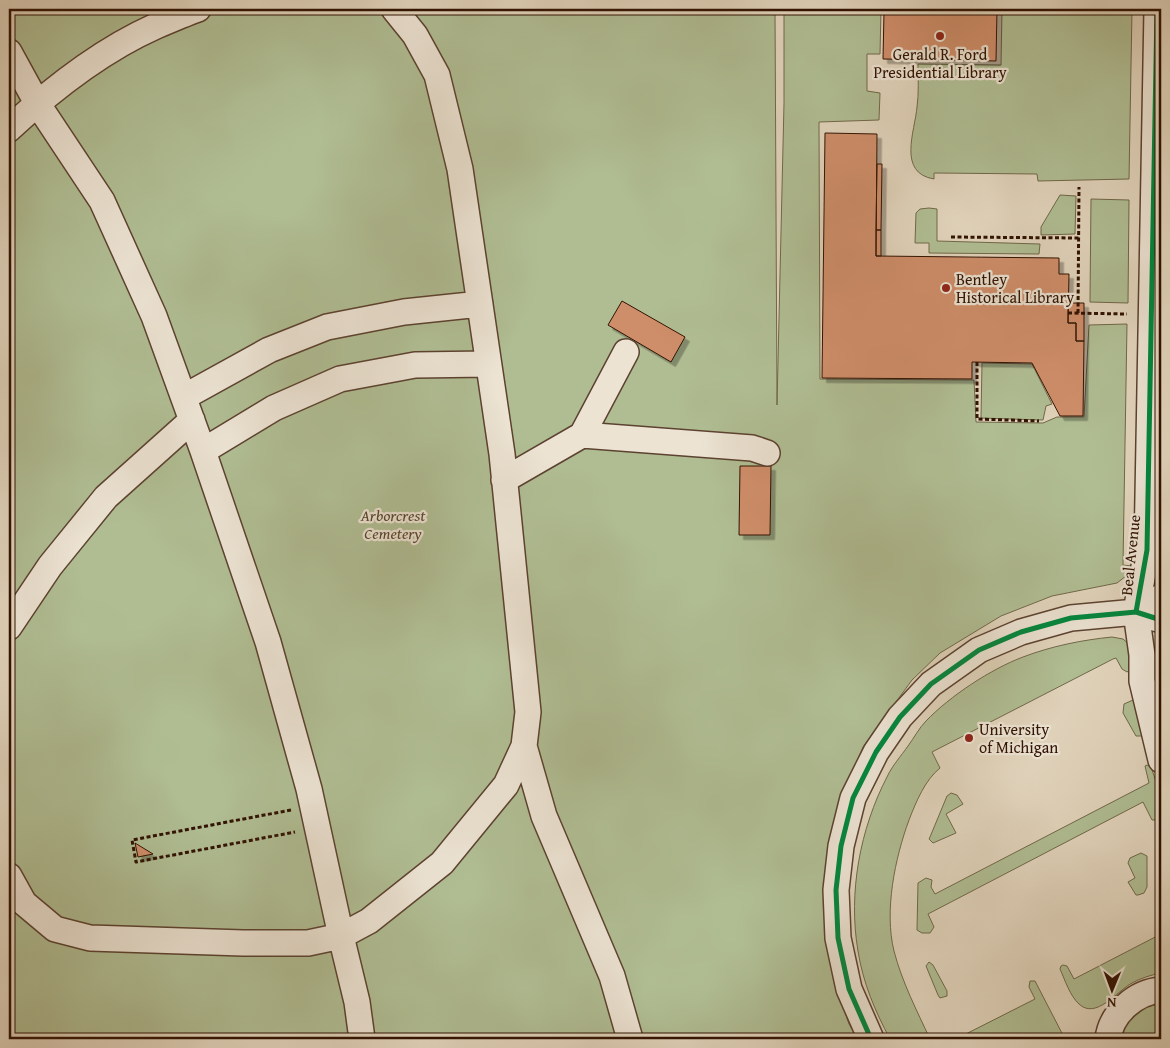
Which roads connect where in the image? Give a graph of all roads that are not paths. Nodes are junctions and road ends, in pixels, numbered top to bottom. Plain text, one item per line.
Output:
1 (198, 9) edge
2 (394, 9) edge
3 (1157, 9) edge
4 (9, 52) edge
5 (38, 103) junction
6 (9, 128) edge
7 (1158, 188) edge
8 (480, 304) junction
9 (626, 352) dead end
10 (488, 364) junction
11 (188, 408) junction
12 (582, 435) junction
13 (204, 451) junction
14 (767, 453) dead end
15 (504, 480) junction
16 (1161, 598) edge
17 (1136, 612) junction
18 (1161, 620) edge
19 (9, 628) edge
20 (524, 746) junction
21 (1161, 760) edge
22 (9, 876) edge
23 (341, 936) junction
24 (1161, 990) edge
25 (362, 1039) edge
26 (630, 1039) edge
27 (872, 1039) edge
28 (1108, 1039) edge

1 - 5 street
2 - 8 street
3 - 7 street, Beal Avenue
4 - 5 street
5 - 6 street
5 - 11 street
7 - 17 street, Beal Avenue
8 - 10 street
8 - 11 street
9 - 12 street
10 - 13 street
10 - 15 street
11 - 13 street
11 - 19 street
12 - 14 street
12 - 15 street
13 - 23 street
15 - 20 street
16 - 17 street
17 - 18 street
17 - 21 street
17 - 27 street, Beal Avenue
20 - 23 street
20 - 26 street
22 - 23 street
23 - 25 street
24 - 28 street

